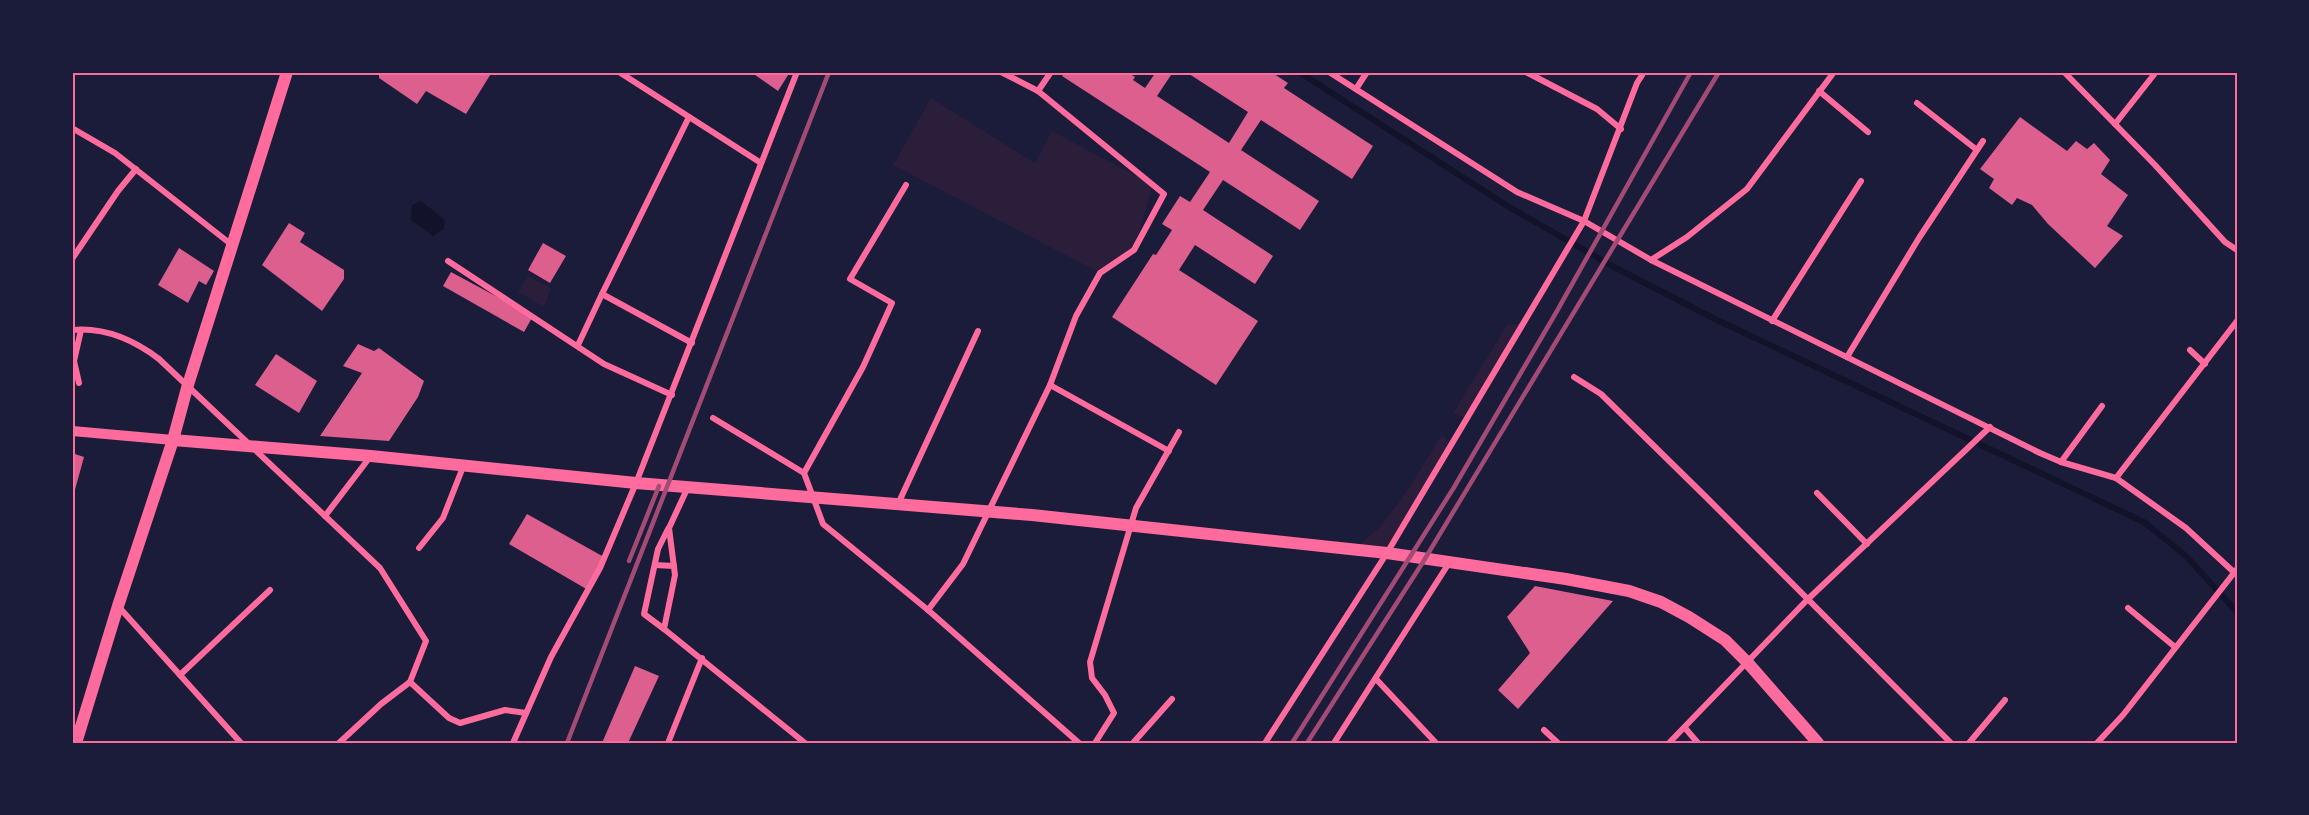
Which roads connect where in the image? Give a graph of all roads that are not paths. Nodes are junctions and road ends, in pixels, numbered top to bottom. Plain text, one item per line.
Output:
1 (619, 72) edge
2 (797, 72) edge
3 (1001, 72) edge
4 (1051, 72) edge
5 (1329, 72) edge
6 (1367, 72) edge
7 (1526, 72) edge
8 (1644, 72) edge
9 (1834, 72) edge
10 (2064, 72) edge
11 (2156, 72) edge
12 (284, 73) edge
13 (1356, 90) junction
14 (1820, 91) junction
15 (1038, 92) junction
16 (1917, 103) dead end
17 (689, 117) junction
18 (2115, 124) junction
19 (72, 128) edge
20 (1621, 129) junction
21 (1868, 132) dead end
22 (1983, 141) dead end
23 (1977, 150) junction
24 (761, 163) junction
25 (136, 169) junction
26 (1861, 181) dead end
27 (906, 185) dead end
28 (1584, 220) junction
29 (232, 245) junction
30 (2237, 250) edge
31 (72, 259) edge
32 (1651, 260) junction
33 (448, 261) dead end
34 (602, 294) junction
35 (1772, 321) junction
36 (2237, 321) edge
37 (72, 330) edge
38 (81, 330) junction
39 (978, 331) dead end
40 (692, 343) junction
41 (578, 345) junction
42 (2190, 350) dead end
43 (1847, 357) junction
44 (2205, 364) junction
45 (1574, 377) dead end
46 (79, 383) dead end
47 (1050, 385) junction
48 (187, 387) junction
49 (672, 395) junction
50 (2102, 406) dead end
51 (713, 418) dead end
52 (1988, 429) junction
53 (72, 431) edge
54 (1179, 432) dead end
55 (173, 440) junction
56 (249, 446) junction
57 (1169, 451) junction
58 (371, 456) junction
59 (2061, 462) junction
60 (463, 467) junction
61 (804, 473) junction
62 (2116, 478) junction
63 (636, 483) junction
64 (688, 486) junction
65 (1817, 493) dead end
66 (814, 497) junction
67 (898, 504) junction
68 (988, 512) junction
69 (325, 516) junction
70 (1130, 526) junction
71 (669, 528) junction
72 (1867, 544) junction
73 (418, 548) dead end
74 (1387, 553) junction
75 (1449, 563) junction
76 (655, 566) junction
77 (674, 566) junction
78 (2236, 572) edge
79 (270, 590) dead end
80 (1807, 600) junction
81 (118, 606) junction
82 (2128, 608) dead end
83 (928, 610) junction
84 (664, 629) junction
85 (2175, 647) junction
86 (702, 658) junction
87 (1748, 663) junction
88 (180, 675) junction
89 (1376, 679) junction
90 (410, 682) junction
91 (1173, 699) dead end
92 (2004, 700) dead end
93 (526, 713) junction
94 (1685, 728) junction
95 (1544, 730) dead end
96 (76, 743) edge
97 (241, 743) edge
98 (339, 743) edge
99 (513, 743) edge
100 (668, 743) edge
101 (805, 743) edge
102 (1079, 743) edge
103 (1095, 743) edge
104 (1133, 743) edge
105 (1265, 743) edge
106 (1334, 743) edge
107 (1436, 743) edge
108 (1558, 743) edge
109 (1669, 743) edge
110 (1698, 743) edge
111 (1818, 743) edge
112 (1951, 743) edge
113 (1969, 743) edge
114 (2097, 743) edge

1 - 17 street
2 - 24 street
3 - 15 street
4 - 15 street
5 - 13 street
6 - 13 street
7 - 20 street
8 - 20 street
9 - 14 street
10 - 18 street
11 - 18 street
12 - 29 main road
13 - 28 street
14 - 21 street
14 - 32 street
15 - 47 street
16 - 23 street
17 - 24 street
17 - 34 street
18 - 30 street
19 - 25 street
20 - 28 street
22 - 23 street
23 - 43 street
24 - 40 street
25 - 29 street
25 - 31 street
26 - 35 street
27 - 61 street
28 - 32 street
28 - 74 street
29 - 48 main road
32 - 35 street
33 - 41 street
34 - 40 street
34 - 41 street
35 - 43 street
36 - 44 street
37 - 38 street
38 - 46 street
38 - 48 street
39 - 67 street
40 - 49 street
41 - 49 street
42 - 44 street
43 - 52 street
44 - 62 street
45 - 80 street
47 - 57 street
47 - 68 street
48 - 55 main road
48 - 56 street
49 - 63 street
50 - 59 street
51 - 61 street
52 - 59 street
52 - 72 street
53 - 55 street
54 - 57 street
55 - 56 main road
55 - 81 main road
56 - 58 main road
56 - 69 street
57 - 70 street
58 - 60 main road
58 - 69 street
59 - 62 street
60 - 63 main road
60 - 73 street
61 - 66 street
62 - 78 street
63 - 64 main road
63 - 93 street
64 - 66 main road
64 - 71 street
65 - 72 street
66 - 67 main road
66 - 83 street
67 - 68 main road
68 - 70 main road
68 - 83 street
69 - 90 street
70 - 74 main road
70 - 103 street
71 - 76 street
71 - 77 street
72 - 80 street
74 - 75 main road
74 - 105 street
75 - 87 main road
75 - 89 street
76 - 77 street
76 - 84 street
77 - 84 street
78 - 85 street
79 - 88 street
80 - 87 street
80 - 112 street
81 - 88 street
81 - 96 main road
82 - 85 street
83 - 102 street
84 - 86 street
85 - 114 street
86 - 100 street
86 - 101 street
87 - 94 street
87 - 111 main road
88 - 97 street
89 - 106 street
89 - 107 street
90 - 93 street
90 - 98 street
91 - 104 street
92 - 113 street
93 - 99 street
94 - 109 street
94 - 110 street
95 - 108 street

